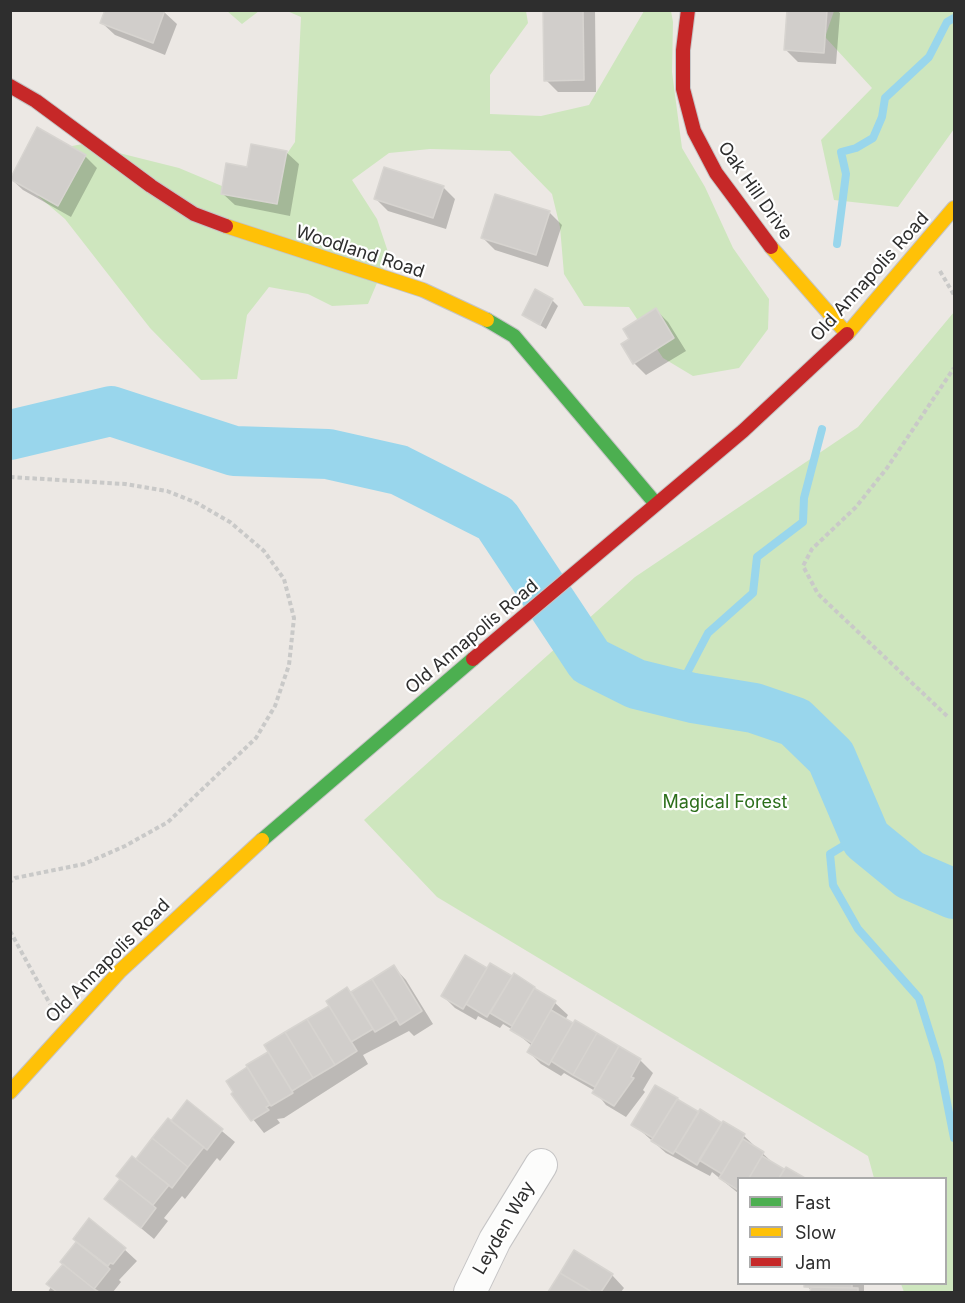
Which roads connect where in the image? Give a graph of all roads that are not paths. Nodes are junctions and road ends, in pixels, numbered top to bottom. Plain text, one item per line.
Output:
1 (688, 10) edge
2 (10, 86) edge
3 (954, 208) edge
4 (847, 334) junction
5 (656, 504) junction
6 (10, 1092) edge
7 (541, 1165) dead end
8 (470, 1293) edge

1 - 4 street, Oak Hill Drive
2 - 5 street, Woodland Road
3 - 4 street, Old Annapolis Road
4 - 5 street, Old Annapolis Road
5 - 6 street, Old Annapolis Road
7 - 8 street, Leyden Way

